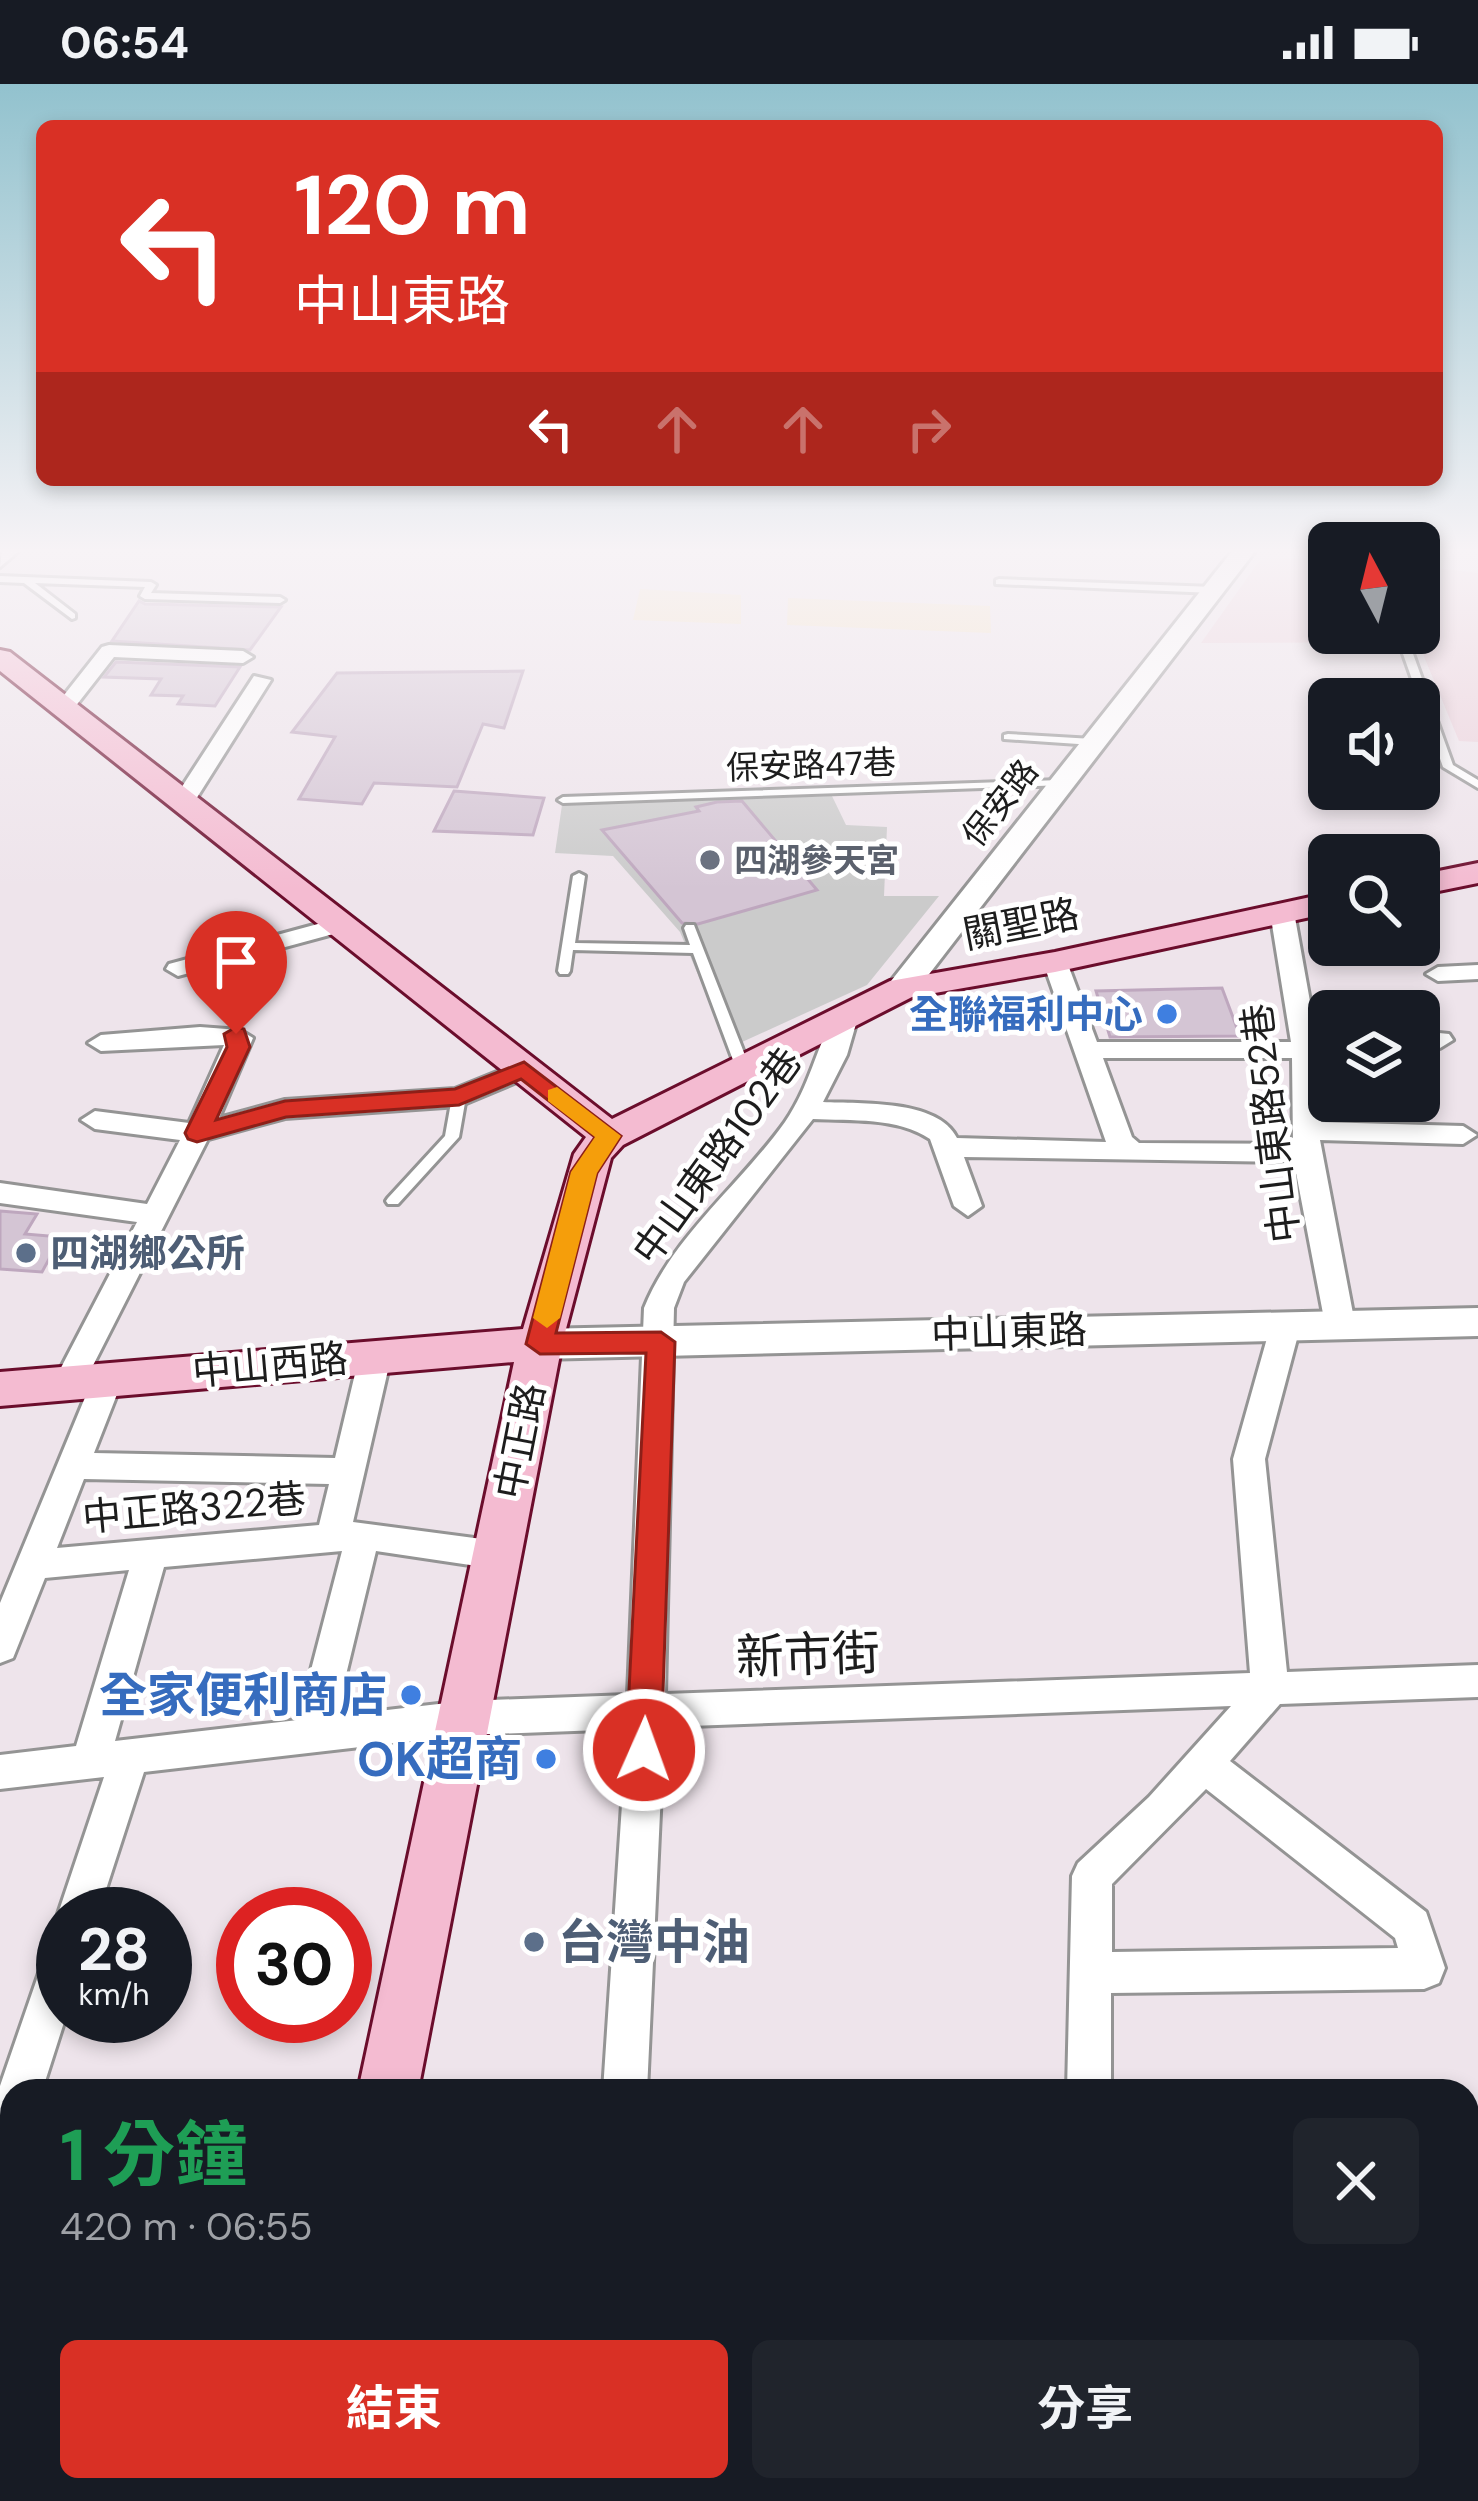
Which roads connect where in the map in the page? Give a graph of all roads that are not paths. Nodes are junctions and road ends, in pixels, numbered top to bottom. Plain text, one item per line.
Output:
1 (6, 663) edge
2 (100, 663) edge
3 (1156, 663) edge
4 (1412, 663) edge
5 (261, 680) dead end
6 (64, 709) junction
7 (1008, 737) dead end
8 (1093, 742) junction
9 (1061, 783) junction
10 (1478, 785) edge
11 (563, 800) dead end
12 (183, 802) junction
13 (1477, 875) edge
14 (579, 876) dead end
15 (1440, 881) edge
16 (1308, 907) edge
17 (1282, 912) junction
18 (340, 925) junction
19 (690, 928) dead end
20 (569, 946) junction
21 (698, 949) junction
22 (1055, 962) junction
23 (178, 968) dead end
24 (564, 971) dead end
25 (1478, 972) edge
26 (1438, 974) dead end
27 (902, 988) junction
28 (845, 1017) junction
29 (1308, 1023) edge
30 (1308, 1040) edge
31 (101, 1043) dead end
32 (1090, 1050) junction
33 (743, 1068) junction
34 (524, 1069) junction
35 (459, 1097) junction
36 (1308, 1108) edge
37 (806, 1110) junction
38 (95, 1120) dead end
39 (197, 1133) junction
40 (1463, 1135) dead end
41 (609, 1136) junction
42 (1306, 1142) junction
43 (947, 1147) junction
44 (1133, 1152) junction
45 (0, 1193) edge
46 (393, 1201) dead end
47 (968, 1207) dead end
48 (155, 1215) junction
49 (1478, 1322) edge
50 (1286, 1324) junction
51 (1340, 1324) junction
52 (661, 1342) junction
53 (540, 1344) junction
54 (375, 1357) junction
55 (88, 1381) junction
56 (0, 1389) edge
57 (70, 1466) junction
58 (350, 1471) junction
59 (348, 1536) junction
60 (151, 1554) junction
61 (497, 1555) junction
62 (17, 1585) edge
63 (0, 1647) edge
64 (1478, 1681) edge
65 (1270, 1689) junction
66 (644, 1712) junction
67 (464, 1718) junction
68 (313, 1735) junction
69 (130, 1757) junction
70 (90, 1762) junction
71 (1204, 1764) junction
72 (0, 1772) edge
73 (87, 1887) edge
74 (1090, 1973) junction
75 (36, 2033) edge
76 (19, 2079) edge
77 (390, 2079) edge
78 (626, 2079) edge
79 (1089, 2079) edge

1 - 6 main road
2 - 6 street
3 - 8 street, 保安路
4 - 10 lane
5 - 12 street
6 - 12 main road
7 - 8 lane
8 - 9 street, 保安路
9 - 11 lane, 保安路47巷
9 - 27 street, 保安路
12 - 18 main road
13 - 15 main road
14 - 20 lane
16 - 17 main road, 關聖路
17 - 22 main road, 關聖路
17 - 29 street, 中山東路52巷
18 - 23 street
18 - 34 main road
19 - 21 lane
20 - 21 lane
20 - 24 lane
21 - 33 lane
22 - 27 main road, 關聖路
22 - 32 street
25 - 26 street
27 - 28 main road, 關聖路
28 - 33 main road, 關聖路
28 - 37 street, 中山東路102巷
30 - 32 street
31 - 39 street
32 - 44 street
33 - 41 main road, 關聖路
34 - 35 street
34 - 41 main road
35 - 39 street
35 - 46 lane
36 - 42 street, 中山東路52巷
37 - 43 street
37 - 52 street, 中山東路102巷
38 - 39 street
39 - 48 street
40 - 42 street
41 - 53 main road, 中正路
42 - 44 street
42 - 51 street, 中山東路52巷
43 - 44 street
43 - 47 street
45 - 48 street
48 - 55 street
49 - 51 street, 中山東路
50 - 51 street, 中山東路
50 - 52 street, 中山東路
50 - 65 street
52 - 53 street, 中山東路
52 - 66 street, 中山東路102巷
53 - 54 main road, 中山西路
53 - 61 main road, 中正路
54 - 55 main road, 中山西路
54 - 58 street
55 - 56 main road, 中山西路
55 - 57 street
57 - 58 street
57 - 62 street
58 - 59 street
59 - 60 street, 中正路322巷
59 - 61 street, 中正路322巷
59 - 68 street, 中正路322巷
60 - 62 street, 中正路322巷
60 - 70 street
61 - 67 main road, 中正路
62 - 63 street
64 - 65 street, 新市街
65 - 66 street, 新市街
65 - 71 street
66 - 67 street, 新市街
66 - 78 street, 中山東路102巷
67 - 68 street, 新市街
67 - 77 main road, 中正路
68 - 69 street, 新市街
69 - 70 street, 新市街
69 - 73 street
70 - 72 street, 新市街
71 - 74 street
71 - 74 street
74 - 79 street
75 - 76 street

